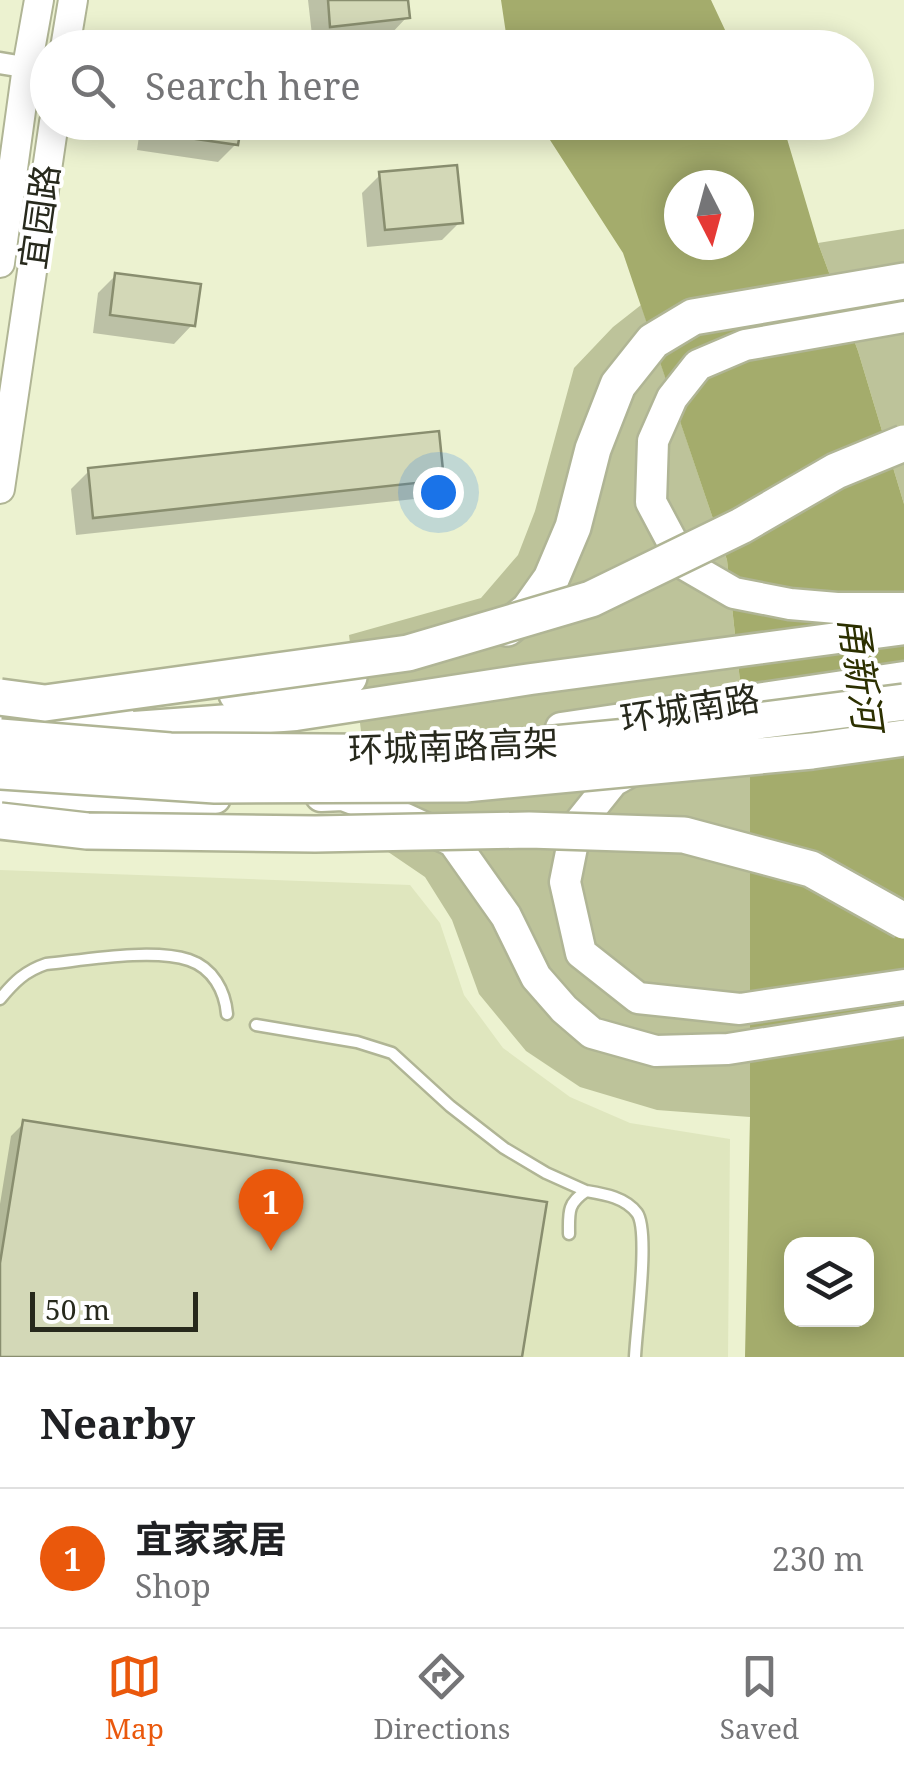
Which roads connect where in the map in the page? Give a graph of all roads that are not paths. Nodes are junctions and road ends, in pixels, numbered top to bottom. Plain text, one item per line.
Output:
1 (38, 0) edge
2 (73, 0) edge
3 (32, 30) edge
4 (69, 30) edge
5 (30, 41) edge
6 (25, 67) edge
7 (51, 140) edge
8 (0, 263) edge
9 (890, 283) edge
10 (894, 318) edge
11 (904, 443) edge
12 (0, 489) edge
13 (904, 608) edge
14 (904, 629) edge
15 (904, 681) edge
16 (0, 697) edge
17 (904, 702) edge
18 (2, 734) edge
19 (904, 738) edge
20 (1, 799) edge
21 (904, 921) edge
22 (904, 986) edge
23 (0, 1000) edge
24 (227, 1014) dead end
25 (904, 1021) edge
26 (256, 1025) dead end
27 (586, 1191) junction
28 (570, 1234) dead end
29 (635, 1357) edge

1 - 3 main road, 宜园路
2 - 4 main road
5 - 6 main road, 宜园路
6 - 8 main road, 宜园路
7 - 12 main road, 宜园路
9 - 18 highway
10 - 13 main road
11 - 16 highway, bridge
14 - 18 main road, 环城南路
15 - 20 main road, 环城南路
17 - 18 highway, 环城南路高架, bridge
17 - 22 main road, bridge
19 - 20 highway, 环城南路高架, bridge
20 - 21 highway, bridge
20 - 25 main road
23 - 24 lane
26 - 27 lane
27 - 28 lane
27 - 29 lane

